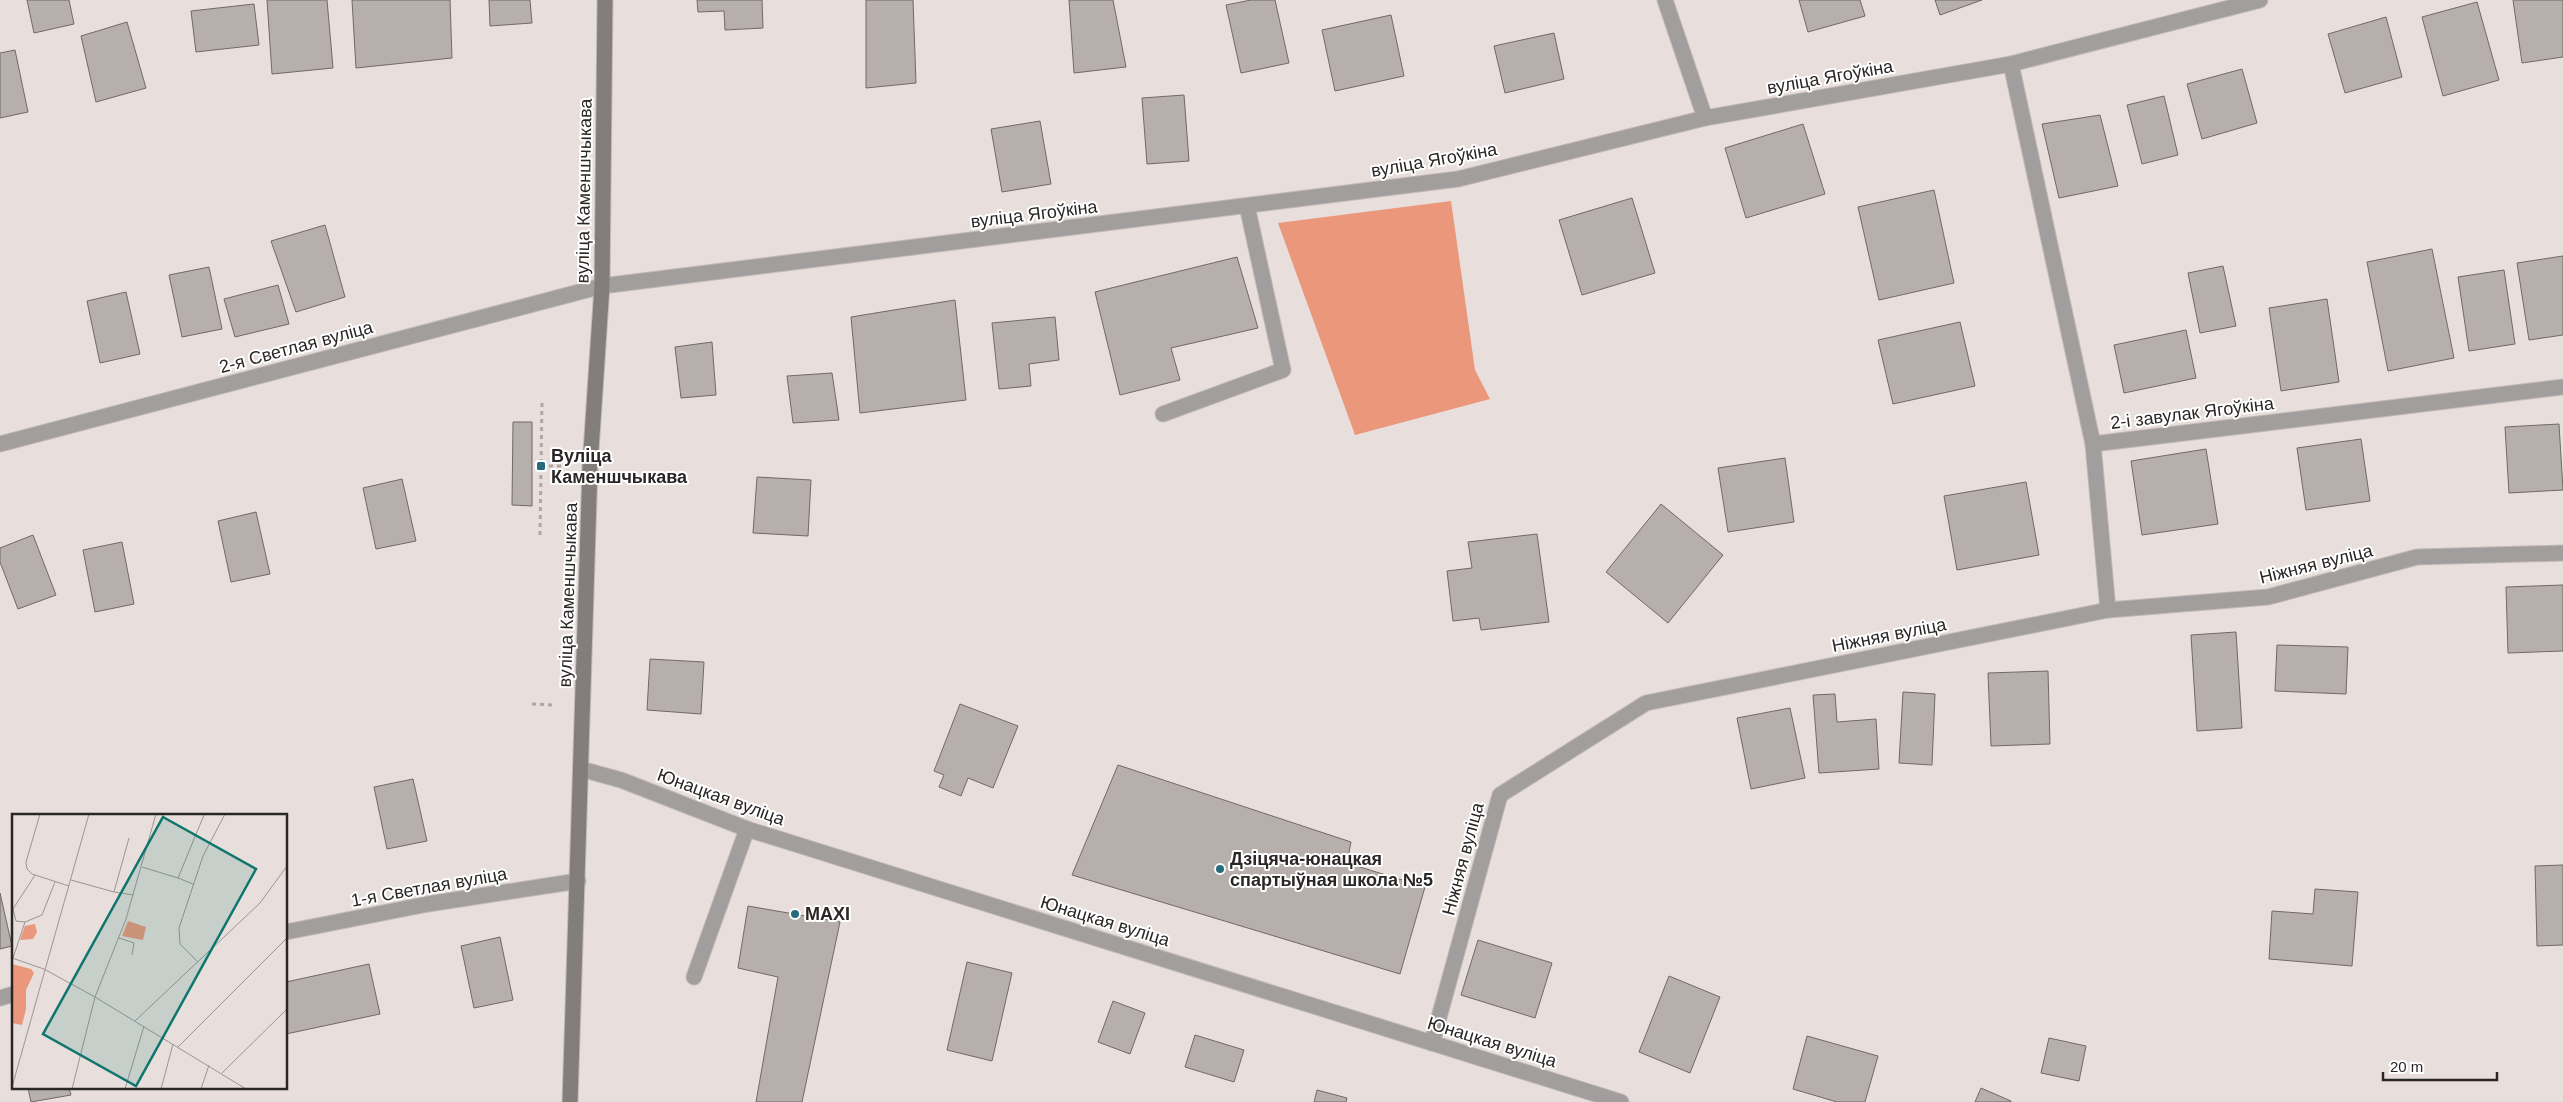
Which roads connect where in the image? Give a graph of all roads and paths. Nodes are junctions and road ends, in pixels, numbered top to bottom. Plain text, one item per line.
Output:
1 (605, 0) edge
2 (1665, 0) edge
3 (2260, 0) edge
4 (2011, 64) junction
5 (1705, 118) junction
6 (1247, 206) junction
7 (602, 286) junction
8 (2563, 387) edge
9 (542, 402) dead end
10 (1163, 414) dead end
11 (0, 444) edge
12 (2093, 444) junction
13 (540, 535) dead end
14 (2563, 553) edge
15 (2108, 610) junction
16 (532, 704) dead end
17 (554, 705) dead end
18 (581, 769) junction
19 (747, 829) junction
20 (578, 881) junction
21 (288, 932) edge
22 (694, 977) dead end
23 (1432, 1043) junction
24 (570, 1102) edge
25 (1621, 1102) edge

1 - 7 street, вуліца Каменшчыкава
2 - 5 street
3 - 4 street, вуліца Ягоўкіна
4 - 5 street, вуліца Ягоўкіна
4 - 12 street, 2-і завулак Ягоўкіна
5 - 6 street, вуліца Ягоўкіна
6 - 7 street, вуліца Ягоўкіна
6 - 10 street
7 - 11 street, 2-я Светлая вуліца
7 - 18 street, вуліца Каменшчыкава
8 - 12 street, 2-і завулак Ягоўкіна
9 - 13 path
12 - 15 street
14 - 15 street, Ніжняя вуліца
15 - 23 street, Ніжняя вуліца
16 - 17 path
18 - 19 street, Юнацкая вуліца
18 - 20 street, вуліца Каменшчыкава
19 - 22 street
19 - 23 street, Юнацкая вуліца
20 - 21 street, 1-я Светлая вуліца
20 - 24 street, вуліца Каменшчыкава
23 - 25 street, Юнацкая вуліца

